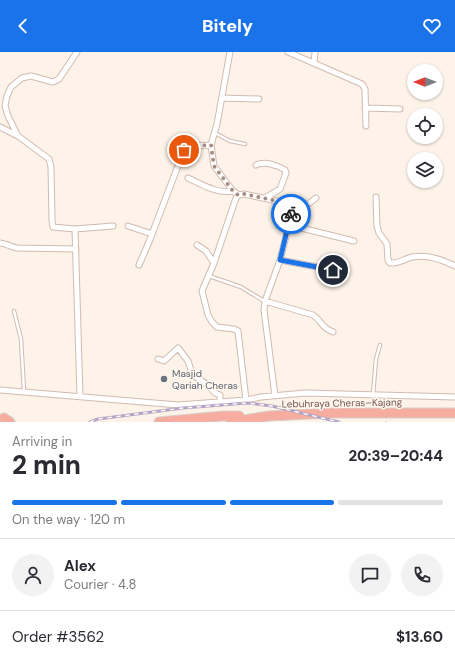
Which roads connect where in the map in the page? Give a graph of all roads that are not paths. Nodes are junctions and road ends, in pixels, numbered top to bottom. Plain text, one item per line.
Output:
1 (77, 52) edge
2 (230, 52) edge
3 (288, 52) edge
4 (315, 52) edge
5 (314, 62) junction
6 (222, 98) junction
7 (259, 99) dead end
8 (365, 108) junction
9 (400, 109) dead end
10 (366, 126) dead end
11 (0, 127) edge
12 (215, 133) junction
13 (18, 136) junction
14 (245, 144) dead end
15 (211, 145) junction
16 (256, 165) dead end
17 (188, 178) dead end
18 (233, 191) junction
19 (238, 195) junction
20 (376, 196) dead end
21 (265, 198) junction
22 (316, 198) dead end
23 (290, 207) junction
24 (288, 225) junction
25 (113, 226) dead end
26 (128, 226) dead end
27 (75, 229) junction
28 (152, 234) junction
29 (354, 241) dead end
30 (0, 243) edge
31 (197, 245) dead end
32 (76, 249) junction
33 (280, 260) junction
34 (214, 263) junction
35 (139, 265) dead end
36 (455, 266) edge
37 (333, 270) dead end
38 (209, 276) junction
39 (265, 301) junction
40 (14, 311) dead end
41 (333, 332) dead end
42 (380, 345) dead end
43 (158, 359) dead end
44 (0, 390) edge
45 (24, 391) junction
46 (373, 395) junction
47 (80, 396) junction
48 (275, 396) junction
49 (455, 397) edge
50 (246, 400) junction
51 (220, 402) junction
52 (455, 413) edge
53 (269, 416) junction
54 (159, 422) edge
55 (231, 422) edge

1 - 13 street
2 - 6 street
3 - 5 street
4 - 5 street
5 - 8 street
6 - 7 street
6 - 12 street
8 - 9 street
8 - 10 street
11 - 13 street
12 - 14 lane
12 - 15 street
13 - 27 street
15 - 18 street
15 - 28 street
16 - 21 street
17 - 18 street
18 - 19 street
19 - 21 street
19 - 34 street
20 - 36 street
21 - 23 street
22 - 23 street
23 - 24 street
24 - 29 street
24 - 33 street
25 - 27 street
26 - 28 street
27 - 32 street
28 - 35 street
30 - 32 street
31 - 34 street
32 - 47 street
33 - 37 street
33 - 39 street
34 - 38 street
38 - 39 lane
38 - 50 street
39 - 41 street
39 - 48 street
40 - 45 lane
42 - 46 lane
43 - 51 street
44 - 45 street
45 - 47 street
46 - 48 street
46 - 49 street
47 - 51 street
48 - 50 street
50 - 51 street
52 - 53 highway, Lebuhraya Cheras–Kajang
53 - 54 highway
53 - 55 highway, Lebuhraya Cheras–Kajang

